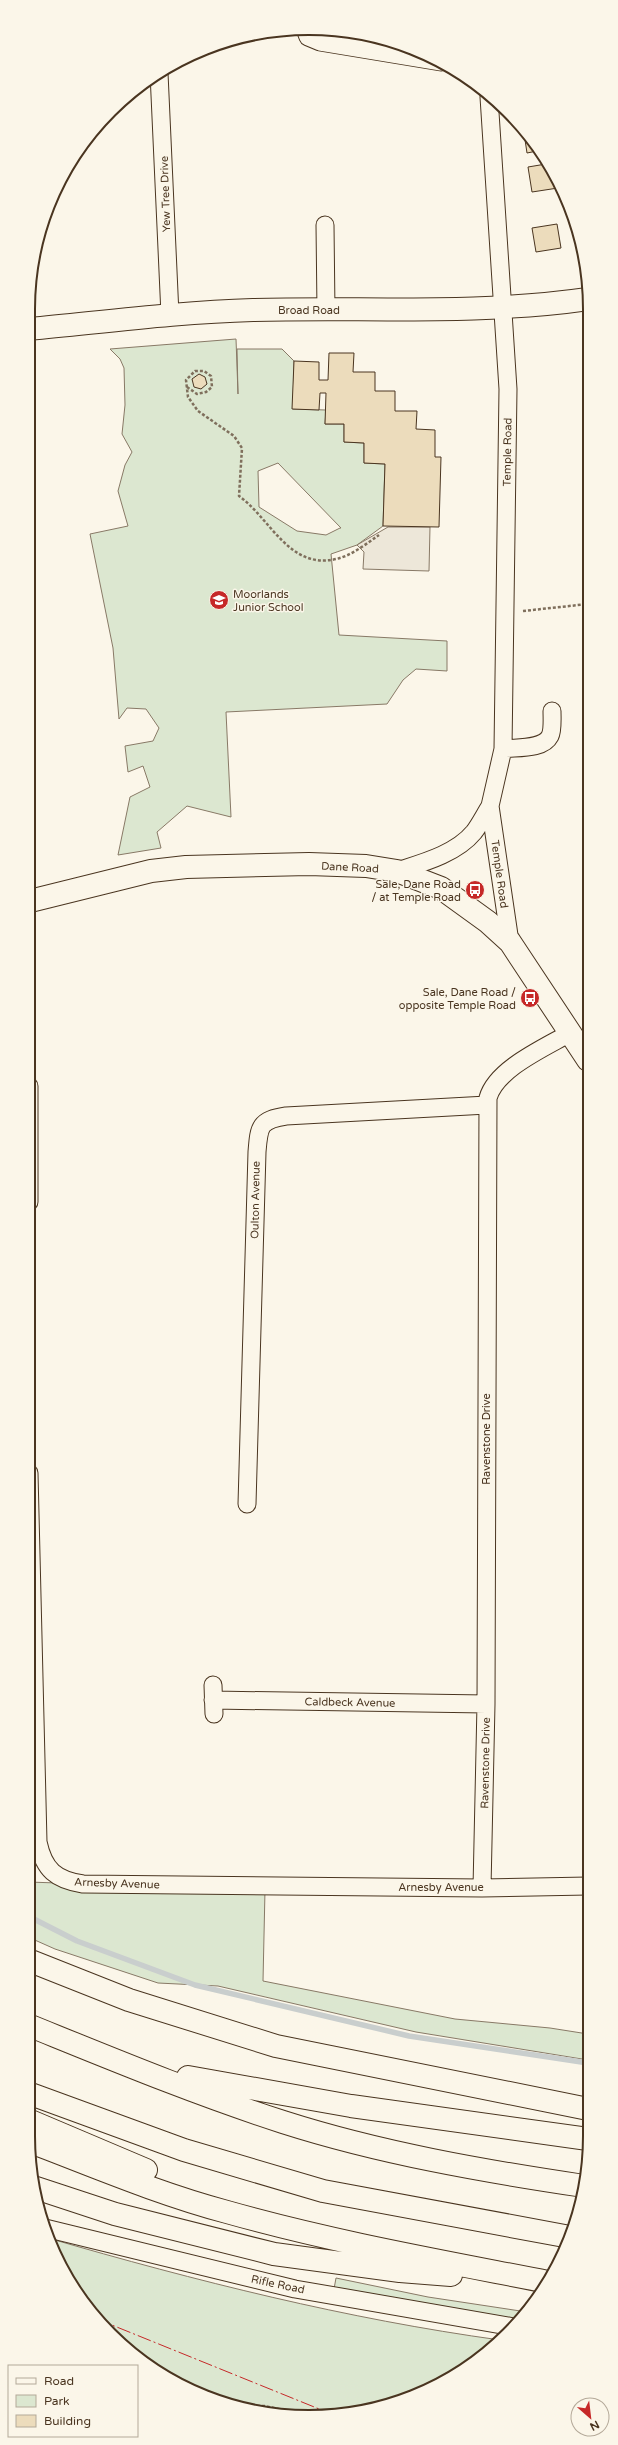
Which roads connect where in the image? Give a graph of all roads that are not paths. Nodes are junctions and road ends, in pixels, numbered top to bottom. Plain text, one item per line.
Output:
1 (308, 35) edge
2 (420, 58) edge
3 (159, 80) edge
4 (489, 103) edge
5 (325, 225) dead end
6 (582, 300) edge
7 (503, 308) junction
8 (326, 311) junction
9 (170, 315) junction
10 (35, 328) edge
11 (552, 711) dead end
12 (503, 748) junction
13 (490, 806) junction
14 (396, 871) junction
15 (35, 900) edge
16 (510, 942) junction
17 (570, 1033) junction
18 (583, 1052) edge
19 (487, 1105) junction
20 (248, 1504) dead end
21 (213, 1699) dead end
22 (486, 1704) junction
23 (35, 1719) edge
24 (583, 1886) edge
25 (482, 1888) junction
26 (35, 1963) edge
27 (35, 2028) edge
28 (132, 2067) junction
29 (35, 2096) edge
30 (583, 2108) edge
31 (35, 2123) edge
32 (583, 2138) edge
33 (35, 2144) edge
34 (579, 2185) edge
35 (40, 2189) edge
36 (289, 2227) junction
37 (52, 2230) edge
38 (564, 2236) edge
39 (541, 2281) edge
40 (541, 2281) edge
41 (507, 2326) edge

1 - 2 street
3 - 9 street, Yew Tree Drive
4 - 7 street, Temple Road
5 - 8 street
6 - 7 main road, Broad Road
7 - 8 main road, Broad Road
7 - 12 street, Temple Road
8 - 9 main road, Broad Road
9 - 10 main road, Broad Road
11 - 12 street
12 - 13 street, Temple Road
13 - 14 street, Temple Road
13 - 16 street, Temple Road
14 - 15 main road, Dane Road
14 - 16 main road, Dane Road
16 - 17 main road, Dane Road
17 - 18 main road, Dane Road
17 - 19 street, Ravenstone Drive
19 - 20 street, Oulton Avenue
19 - 22 street, Ravenstone Drive
21 - 22 street, Caldbeck Avenue
22 - 25 street, Ravenstone Drive
23 - 25 street, Arnesby Avenue
24 - 25 street, Arnesby Avenue
26 - 30 main road
27 - 28 main road
28 - 32 main road
28 - 34 main road
29 - 38 main road
31 - 36 main road
33 - 36 main road
35 - 40 main road
36 - 39 main road
37 - 41 street, Rifle Road

